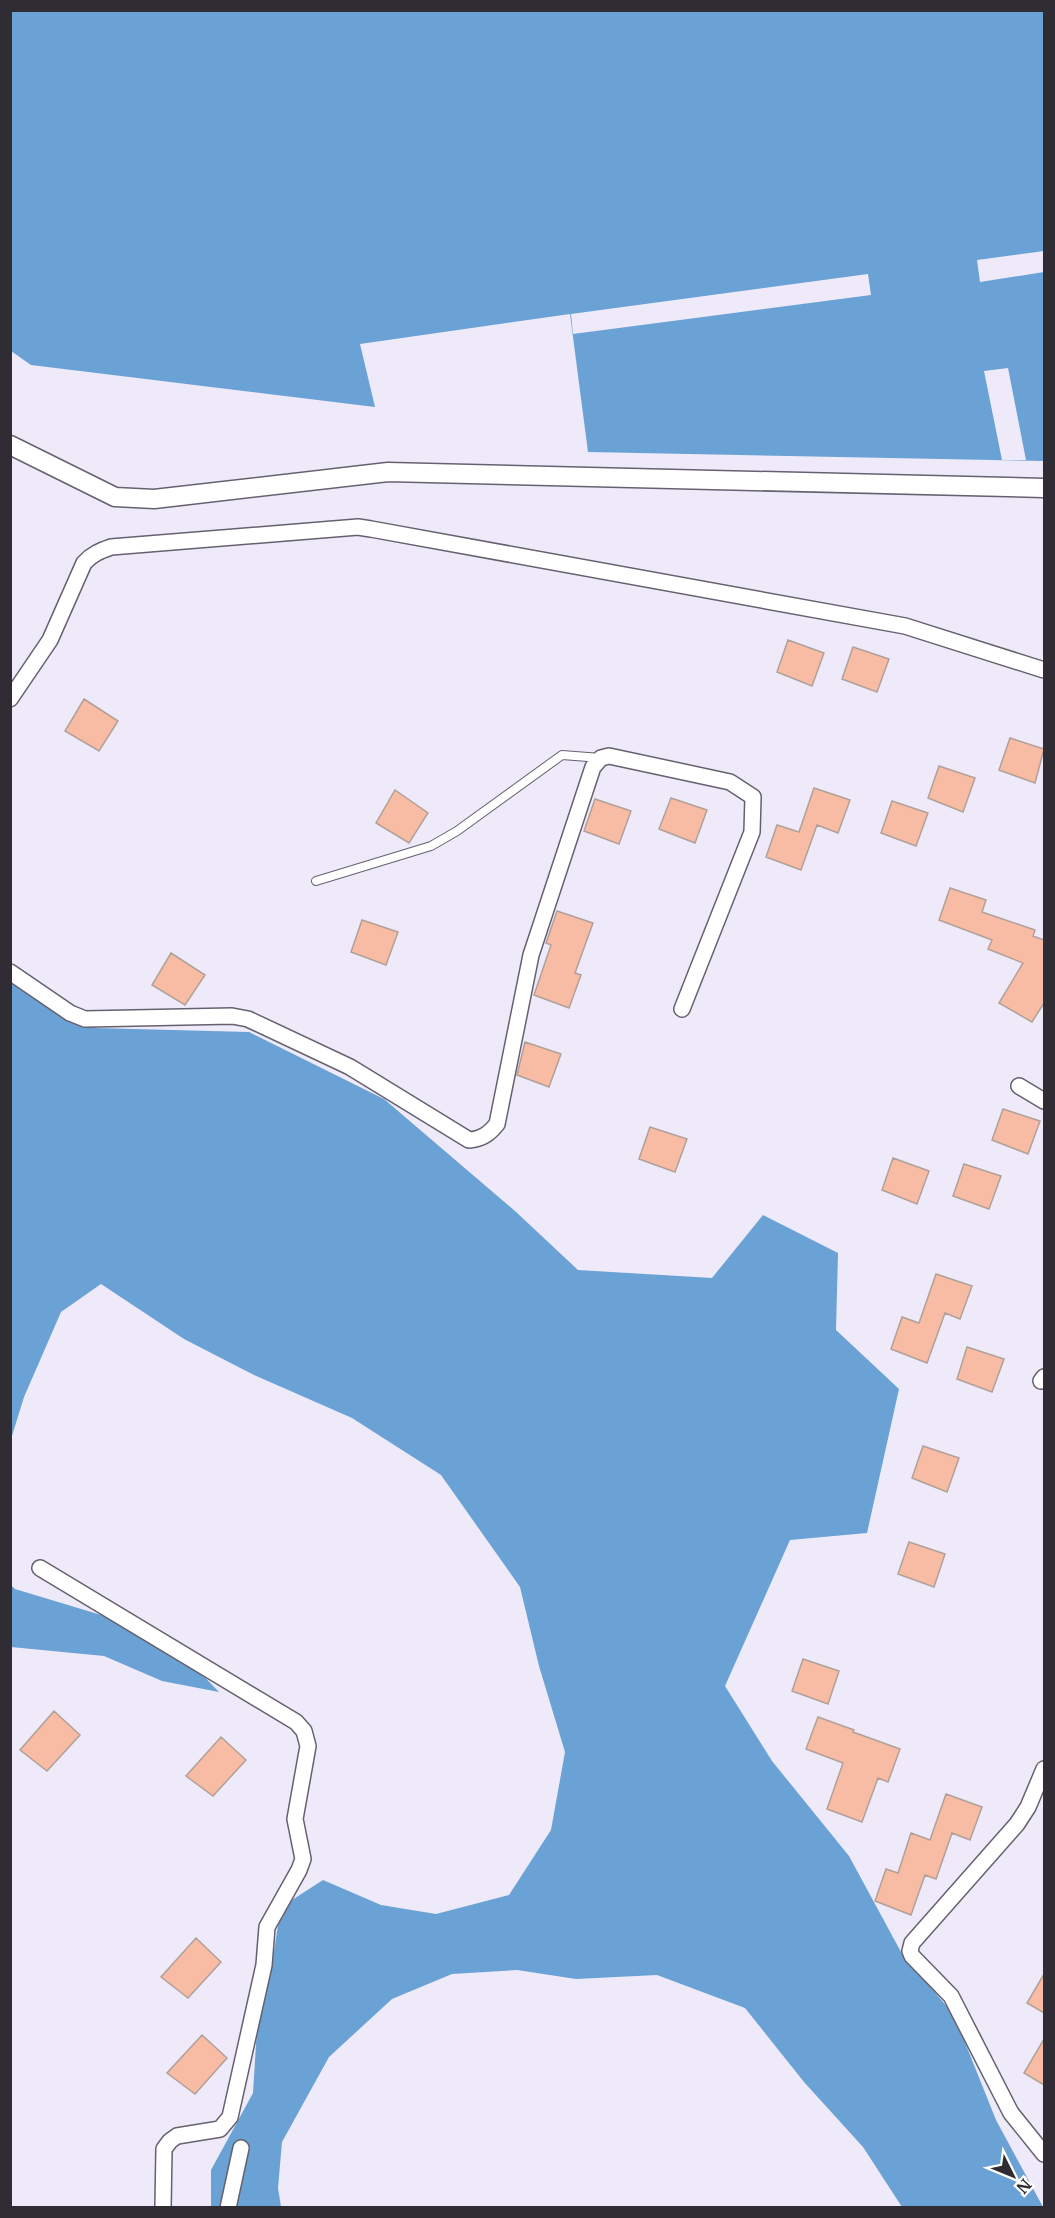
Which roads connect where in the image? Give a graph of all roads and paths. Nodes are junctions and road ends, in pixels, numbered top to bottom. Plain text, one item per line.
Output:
1 (10, 445) edge
2 (1044, 488) edge
3 (1044, 670) edge
4 (10, 699) edge
5 (601, 758) junction
6 (316, 881) dead end
7 (10, 972) edge
8 (682, 1009) dead end
9 (1019, 1086) dead end
10 (1044, 1101) edge
11 (40, 1568) dead end
12 (1044, 1769) edge
13 (241, 2148) dead end
14 (1044, 2154) edge
15 (163, 2208) edge
16 (228, 2208) edge

1 - 2 street
3 - 4 street
5 - 6 lane
5 - 7 street
5 - 8 street
9 - 10 street
11 - 15 street
12 - 14 street
13 - 16 street

